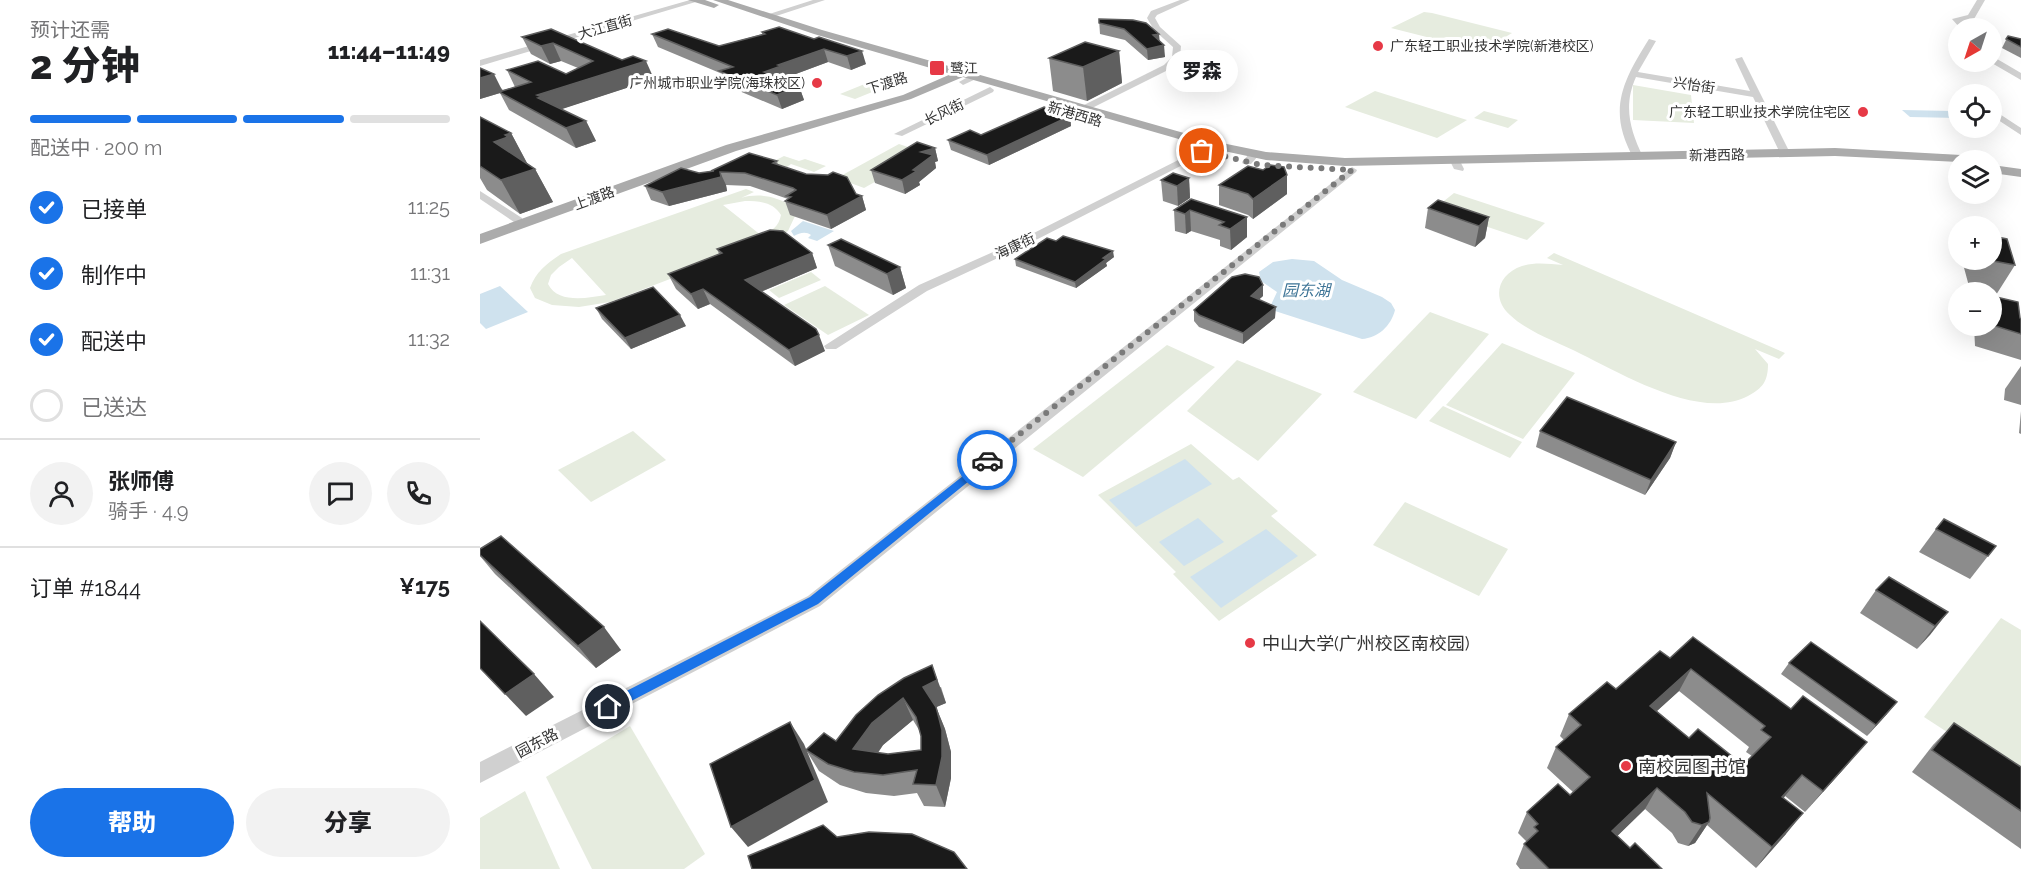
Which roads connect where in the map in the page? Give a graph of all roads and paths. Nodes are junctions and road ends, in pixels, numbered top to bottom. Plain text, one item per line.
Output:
1 (694, 0) edge
2 (702, 0) edge
3 (821, 0) edge
4 (1186, 0) edge
5 (1981, 0) edge
6 (719, 2) edge
7 (767, 16) junction
8 (1964, 18) edge
9 (1652, 41) dead end
10 (1738, 59) dead end
11 (480, 63) edge
12 (934, 64) junction
13 (2002, 65) edge
14 (923, 69) junction
15 (1633, 74) junction
16 (960, 77) junction
17 (2021, 77) edge
18 (990, 90) junction
19 (1756, 95) junction
20 (1085, 108) junction
21 (2002, 119) edge
22 (2021, 132) edge
23 (899, 134) dead end
24 (1202, 151) junction
25 (1785, 153) junction
26 (706, 155) junction
27 (1638, 157) junction
28 (1251, 158) junction
29 (1948, 158) edge
30 (2002, 163) edge
31 (1457, 165) junction
32 (1948, 165) edge
33 (2021, 166) edge
34 (1352, 170) junction
35 (2002, 170) edge
36 (2021, 173) edge
37 (480, 194) edge
38 (518, 220) junction
39 (480, 234) edge
40 (480, 239) edge
41 (831, 346) dead end
42 (480, 773) edge

1 - 6 main road
1 - 11 street, 大江直街
2 - 6 main road, 新港西路
3 - 7 street
4 - 20 street
5 - 8 street
6 - 7 main road, 新港西路
6 - 14 main road, 新港西路
7 - 12 main road, 新港西路
9 - 15 street
10 - 19 street
12 - 14 main road
12 - 16 main road, 新港西路
13 - 17 street
14 - 16 main road, 新港西路
15 - 19 street, 兴怡街
15 - 27 street
16 - 18 main road, 新港西路
16 - 20 main road, 新港西路
16 - 26 main road, 下渡路
18 - 23 street, 长风街
18 - 24 main road, 新港西路
19 - 25 street
20 - 28 main road, 新港西路
21 - 22 street
24 - 28 main road, 新港西路
24 - 41 street, 海康街
25 - 27 main road, 新港西路
25 - 29 main road, 新港西路
26 - 38 main road, 上渡路
26 - 40 main road, 上渡路
27 - 31 main road, 新港西路
28 - 31 main road, 新港西路
28 - 34 main road, 新港西路
30 - 33 main road
31 - 32 main road, 新港西路
31 - 34 main road, 新港西路
34 - 42 street, 园东路
35 - 36 main road
37 - 38 street
38 - 39 main road, 上渡路

